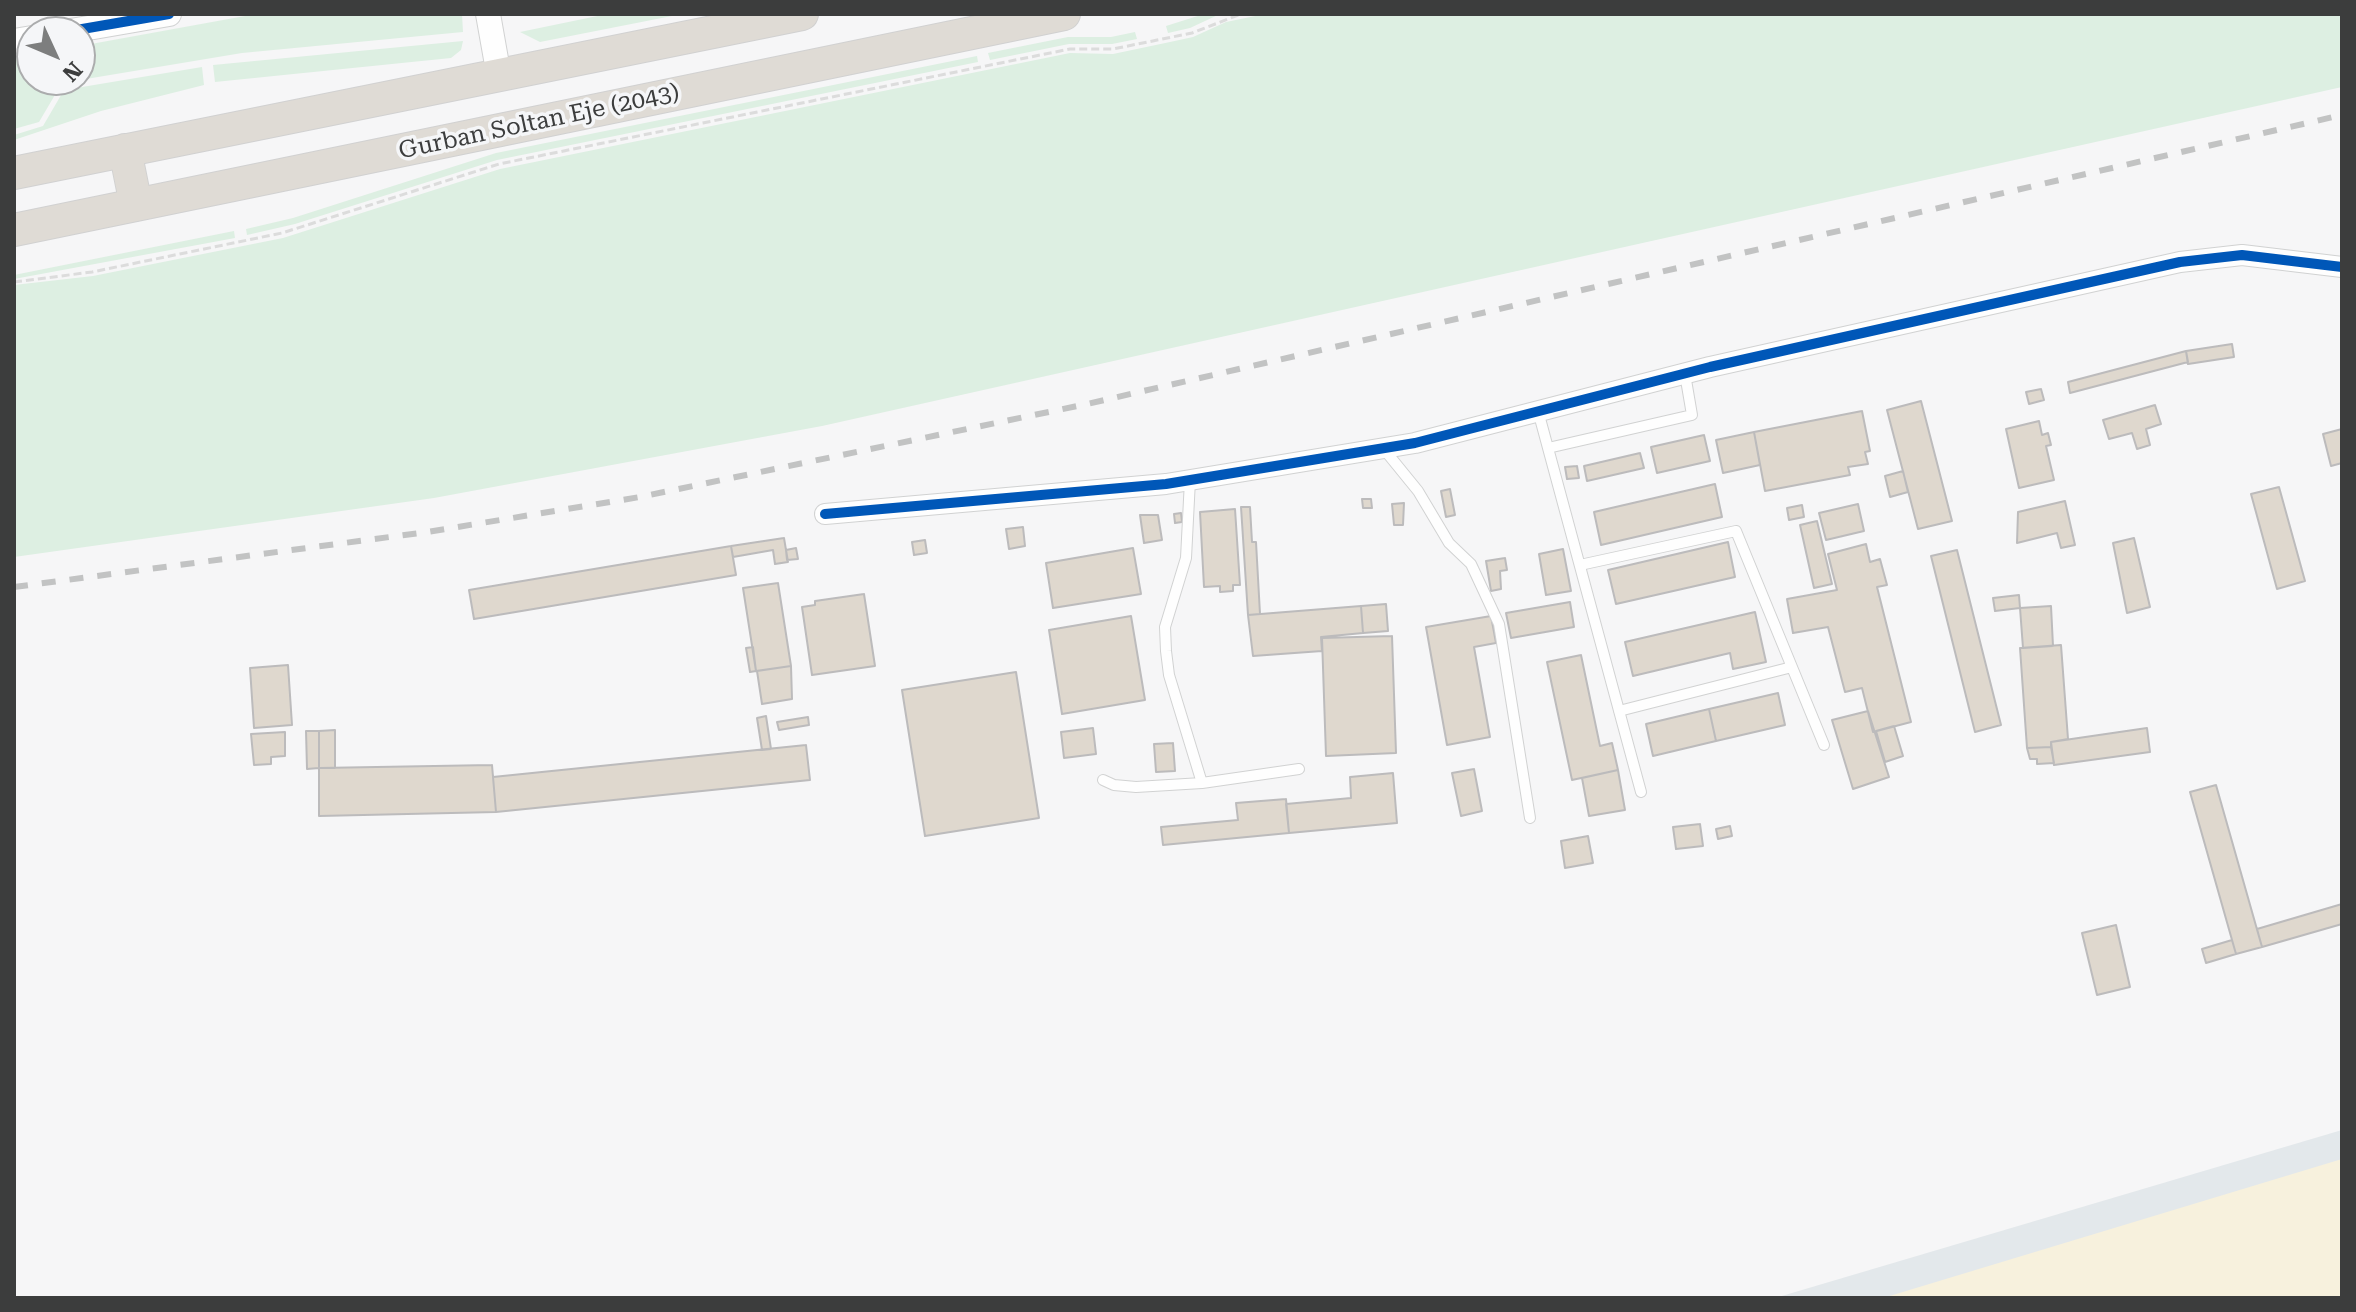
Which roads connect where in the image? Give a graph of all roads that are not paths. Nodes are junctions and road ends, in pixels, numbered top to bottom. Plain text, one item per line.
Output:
1 (169, 14) edge
2 (488, 14) edge
3 (802, 14) edge
4 (1064, 14) edge
5 (96, 27) edge
6 (499, 76) junction
7 (125, 150) junction
8 (14, 173) edge
9 (136, 205) junction
10 (14, 230) edge
11 (2342, 267) edge
12 (1685, 374) junction
13 (1538, 411) junction
14 (1383, 448) junction
15 (1548, 448) junction
16 (1190, 480) junction
17 (825, 514) dead end
18 (1580, 565) junction
19 (1792, 667) junction
20 (1619, 711) junction
21 (1824, 745) dead end
22 (1299, 769) dead end
23 (1103, 780) dead end
24 (1202, 783) junction
25 (1641, 792) dead end
26 (1530, 818) dead end

1 - 5 street
2 - 6 street
3 - 6 highway
4 - 9 highway, Gurban Soltan Eje (2043)
6 - 7 highway
7 - 8 highway
7 - 9 highway
9 - 10 highway, Gurban Soltan Eje (2043)
11 - 12 street
12 - 13 street
12 - 15 lane
13 - 14 street
13 - 15 lane
14 - 16 street
14 - 26 lane
15 - 18 lane
16 - 17 street
16 - 24 lane
18 - 19 lane
18 - 20 lane
19 - 20 lane
19 - 21 lane
20 - 25 lane
22 - 24 lane
23 - 24 lane

